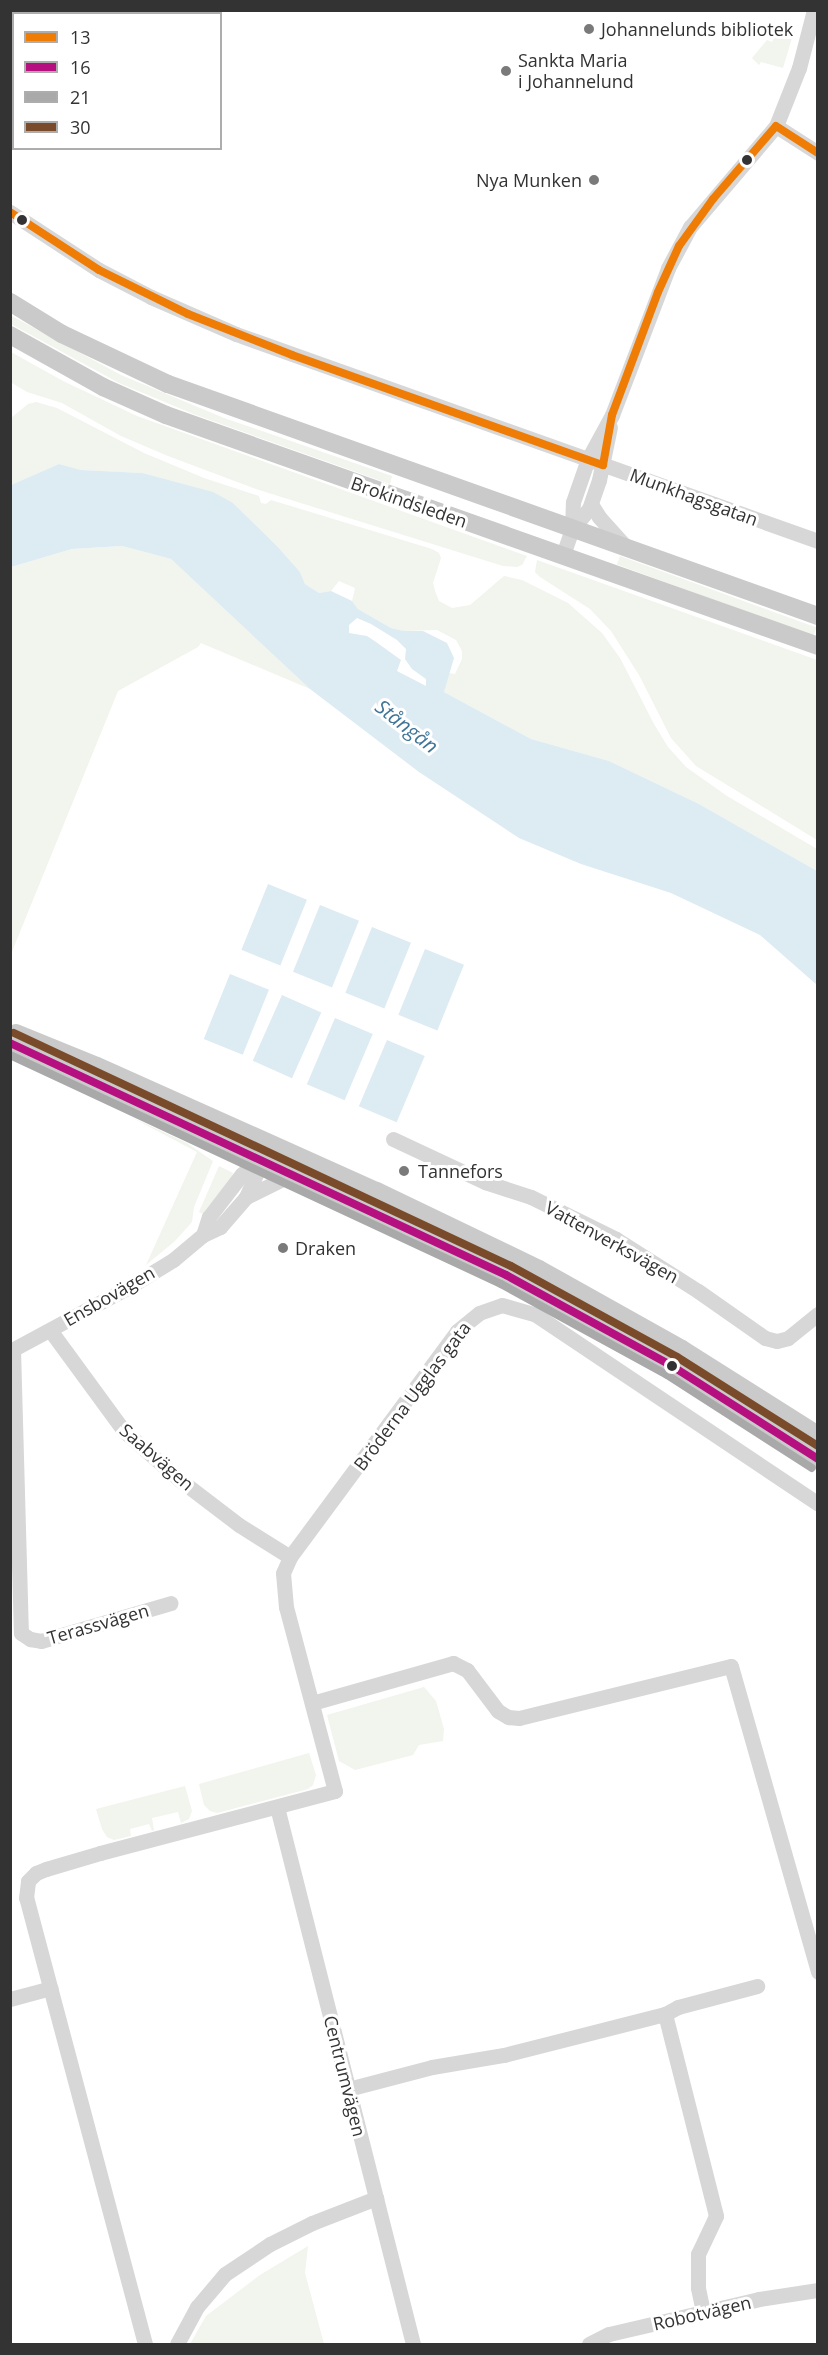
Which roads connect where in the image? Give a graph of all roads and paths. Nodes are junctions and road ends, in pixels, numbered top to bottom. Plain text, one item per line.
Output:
1 (814, 10) edge
2 (776, 126) junction
3 (818, 153) edge
4 (10, 212) edge
5 (10, 302) edge
6 (10, 335) edge
7 (612, 415) junction
8 (588, 459) junction
9 (603, 465) junction
10 (591, 504) junction
11 (572, 529) junction
12 (818, 541) edge
13 (628, 549) junction
14 (563, 555) junction
15 (818, 616) edge
16 (818, 646) edge
17 (10, 1031) edge
18 (10, 1043) edge
19 (393, 1139) dead end
20 (270, 1143) junction
21 (262, 1160) junction
22 (292, 1174) junction
23 (246, 1197) junction
24 (203, 1235) junction
25 (818, 1314) edge
26 (50, 1330) junction
27 (12, 1350) edge
28 (818, 1435) edge
29 (818, 1459) edge
30 (818, 1503) edge
31 (290, 1557) junction
32 (171, 1603) dead end
33 (312, 1703) junction
34 (277, 1807) junction
35 (818, 1972) edge
36 (757, 1986) dead end
37 (51, 1988) junction
38 (10, 1999) edge
39 (665, 2014) junction
40 (348, 2089) junction
41 (376, 2198) junction
42 (818, 2290) edge
43 (703, 2312) junction
44 (144, 2344) edge
45 (177, 2344) edge
46 (413, 2344) edge
47 (589, 2344) edge

1 - 2 street
2 - 3 street
2 - 7 street
4 - 8 street, Munkhagsgatan
5 - 11 main road, Brokindsleden
6 - 14 main road, Brokindsleden
7 - 8 street
7 - 9 street
8 - 9 street, Munkhagsgatan
8 - 11 street
9 - 10 street
9 - 12 street, Munkhagsgatan
10 - 11 street
10 - 13 street, Brokindsleden
11 - 13 main road, Brokindsleden
11 - 14 street
13 - 15 main road, Brokindsleden
14 - 16 main road, Brokindsleden
17 - 20 main road
18 - 21 main road
19 - 25 street, Vattenverksvägen
20 - 21 street, Ensbovägen
20 - 28 main road
21 - 22 main road
21 - 23 street, Ensbovägen
21 - 24 street, Ensbovägen
22 - 23 street, Ensbovägen
22 - 29 main road
23 - 24 street, Ensbovägen
24 - 26 street, Ensbovägen
26 - 27 street, Ensbovägen
26 - 31 street, Saabvägen
27 - 32 street, Terassvägen
30 - 31 street, Bröderna Ugglas gata
31 - 33 street, Bröderna Ugglas gata
33 - 34 street, Bröderna Ugglas gata
33 - 35 street
34 - 37 street
34 - 40 street, Centrumvägen
36 - 39 street
37 - 38 street
37 - 44 street
39 - 40 street
39 - 43 street
40 - 41 street, Centrumvägen
41 - 45 street
41 - 46 street, Centrumvägen
42 - 43 street, Robotvägen
43 - 47 street, Robotvägen

